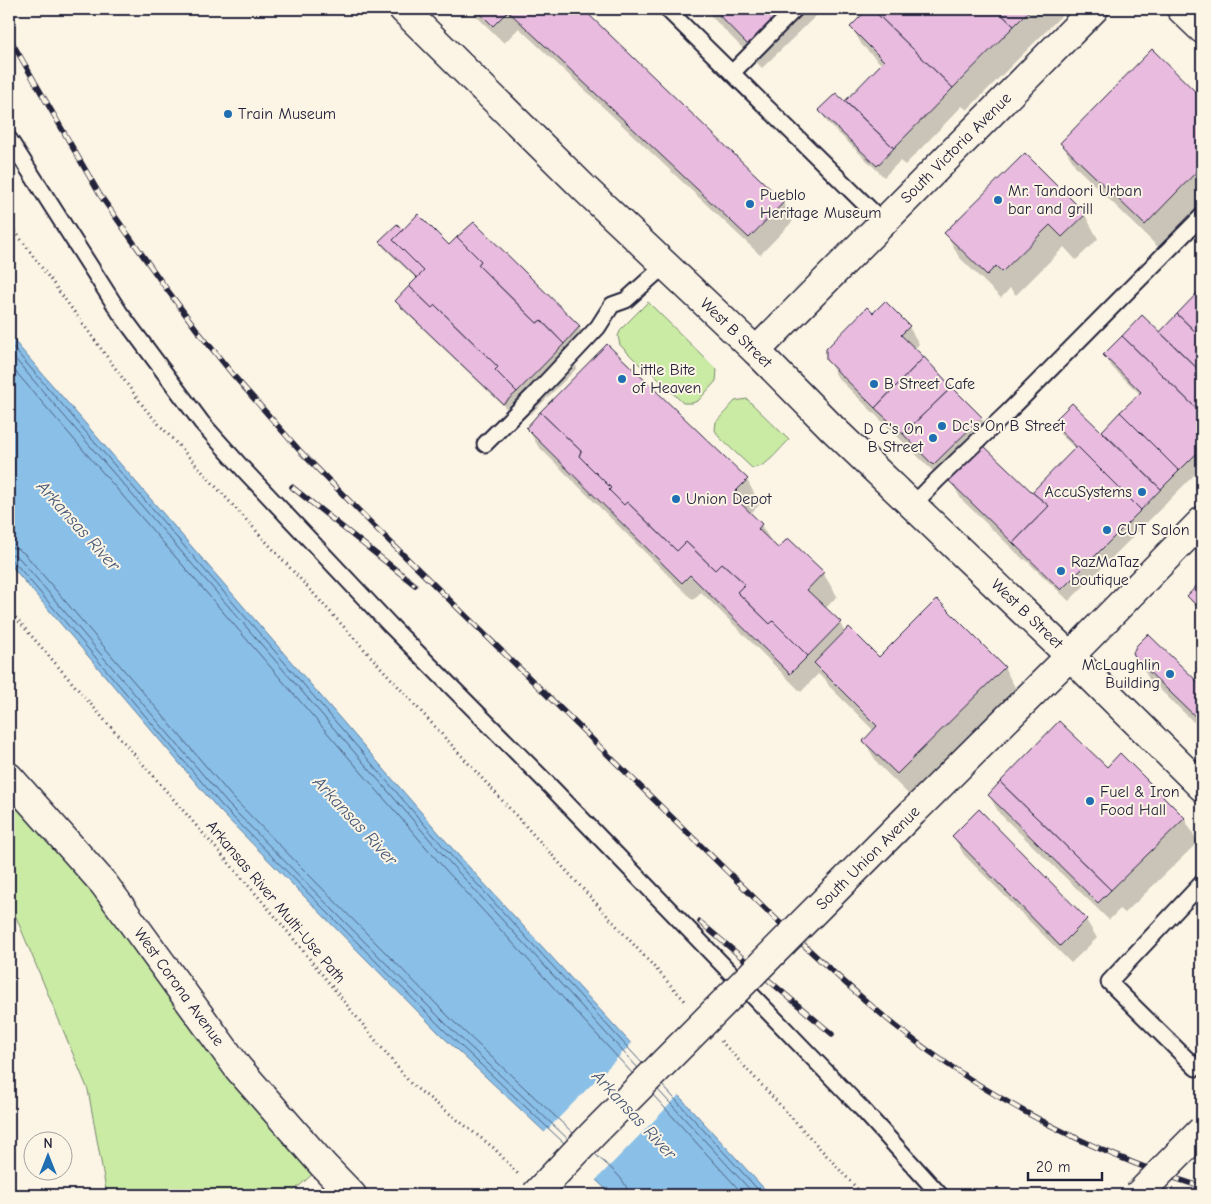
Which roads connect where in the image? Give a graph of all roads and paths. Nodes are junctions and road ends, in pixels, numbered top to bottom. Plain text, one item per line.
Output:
1 (402, 9) edge
2 (667, 9) edge
3 (794, 9) edge
4 (1094, 9) edge
5 (1181, 9) edge
6 (1202, 29) edge
7 (732, 73) junction
8 (9, 139) edge
9 (1202, 216) edge
10 (883, 222) junction
11 (9, 223) edge
12 (665, 265) junction
13 (756, 351) junction
14 (485, 444) dead end
15 (913, 505) junction
16 (1202, 522) edge
17 (9, 610) edge
18 (1070, 656) junction
19 (9, 777) edge
20 (1202, 788) edge
21 (1202, 883) edge
22 (688, 1004) dead end
23 (715, 1034) dead end
24 (1202, 1062) edge
25 (1202, 1130) edge
26 (527, 1185) edge
27 (352, 1195) edge
28 (862, 1195) edge
29 (940, 1195) edge
30 (1138, 1195) edge

1 - 12 street, West B Street
2 - 7 lane
3 - 7 lane
4 - 10 street, South Victoria Avenue
5 - 6 street
7 - 10 lane
8 - 29 lane
9 - 15 lane
10 - 13 street, South Victoria Avenue
11 - 22 path
12 - 13 street, West B Street
12 - 14 lane
13 - 15 street, West B Street
15 - 18 street, West B Street
16 - 18 street, South Union Avenue
17 - 26 path, Arkansas River Multi-Use Path
18 - 20 street, West B Street
18 - 26 street, South Union Avenue, bridge
19 - 27 street, West Corona Avenue
21 - 24 lane
23 - 28 path
25 - 30 street, bridge

